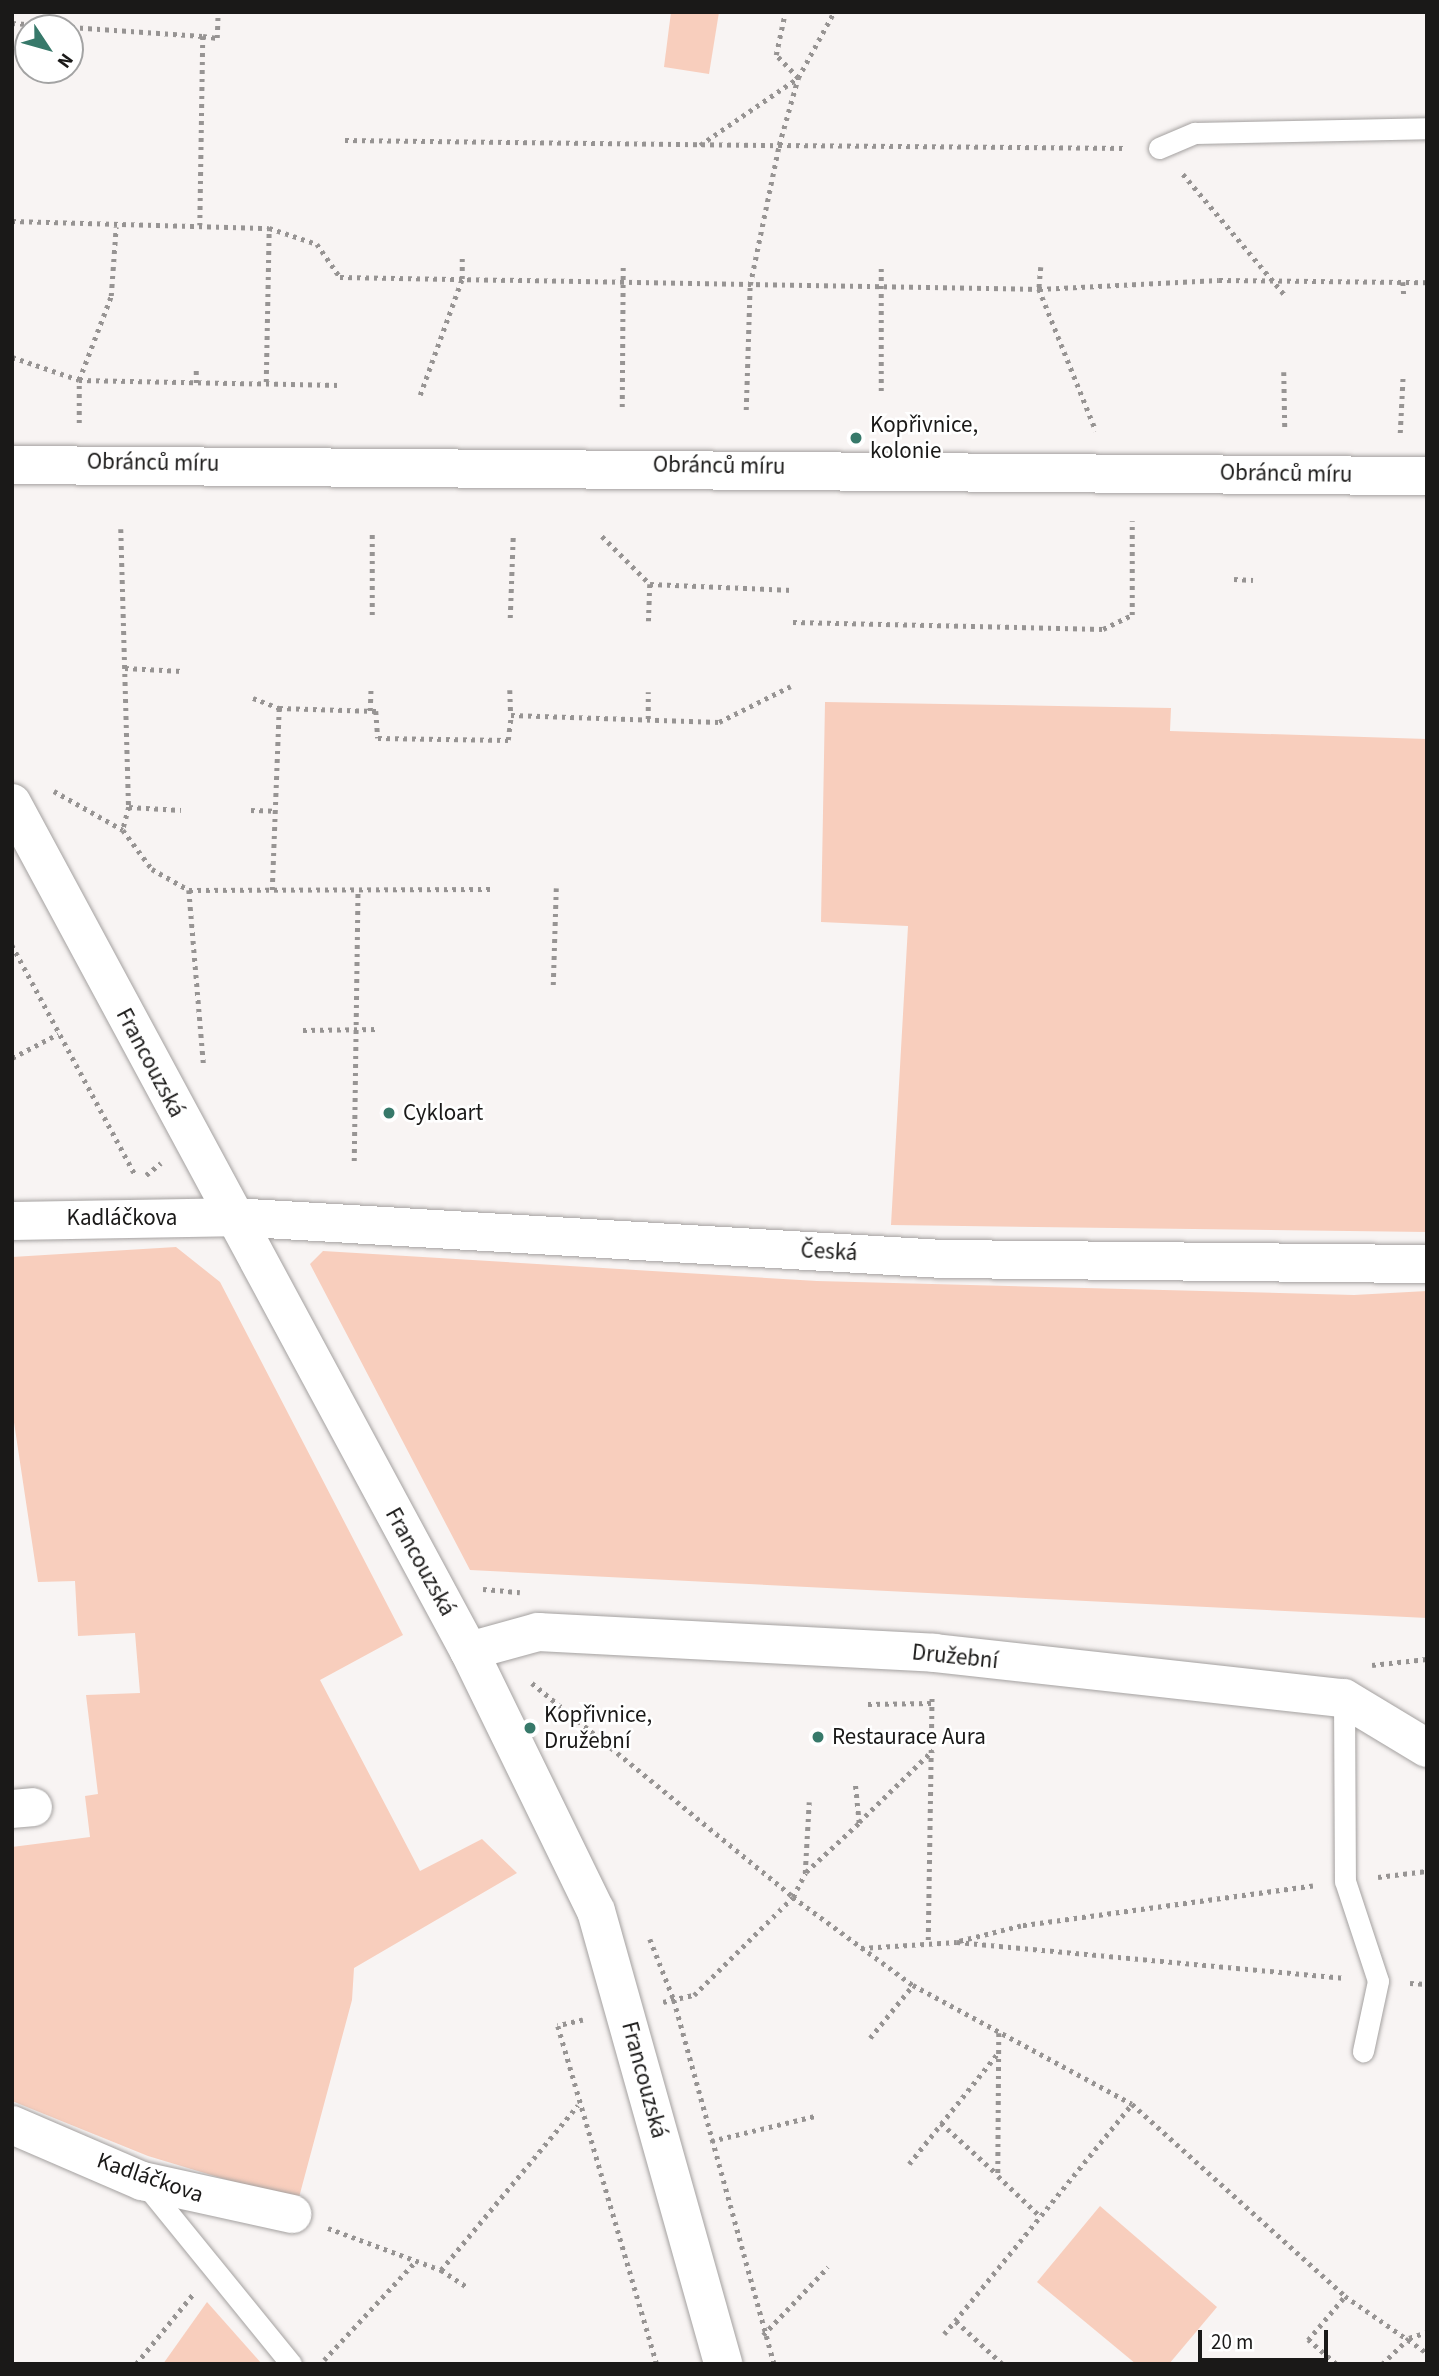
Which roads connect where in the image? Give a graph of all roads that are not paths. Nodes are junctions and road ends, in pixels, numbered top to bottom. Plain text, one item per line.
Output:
1 (1427, 128) edge
2 (1159, 148) road end
3 (12, 465) edge
4 (1427, 475) edge
5 (27, 797) edge
6 (232, 1217) junction
7 (12, 1221) edge
8 (1427, 1264) edge
9 (469, 1651) junction
10 (1344, 1698) junction
11 (1427, 1748) edge
12 (1363, 2051) dead end
13 (12, 2125) edge
14 (142, 2181) junction
15 (292, 2214) road end
16 (291, 2364) edge
17 (723, 2364) edge

1 - 2 lane
3 - 4 street, Obránců míru
5 - 6 street, Francouzská
6 - 7 street, Kadláčkova
6 - 8 street, Česká
6 - 9 street, Francouzská
9 - 10 street, Družební
9 - 17 street, Francouzská
10 - 11 street, Družební
10 - 12 lane
13 - 14 street, Kadláčkova
14 - 15 street, Kadláčkova
14 - 16 lane

